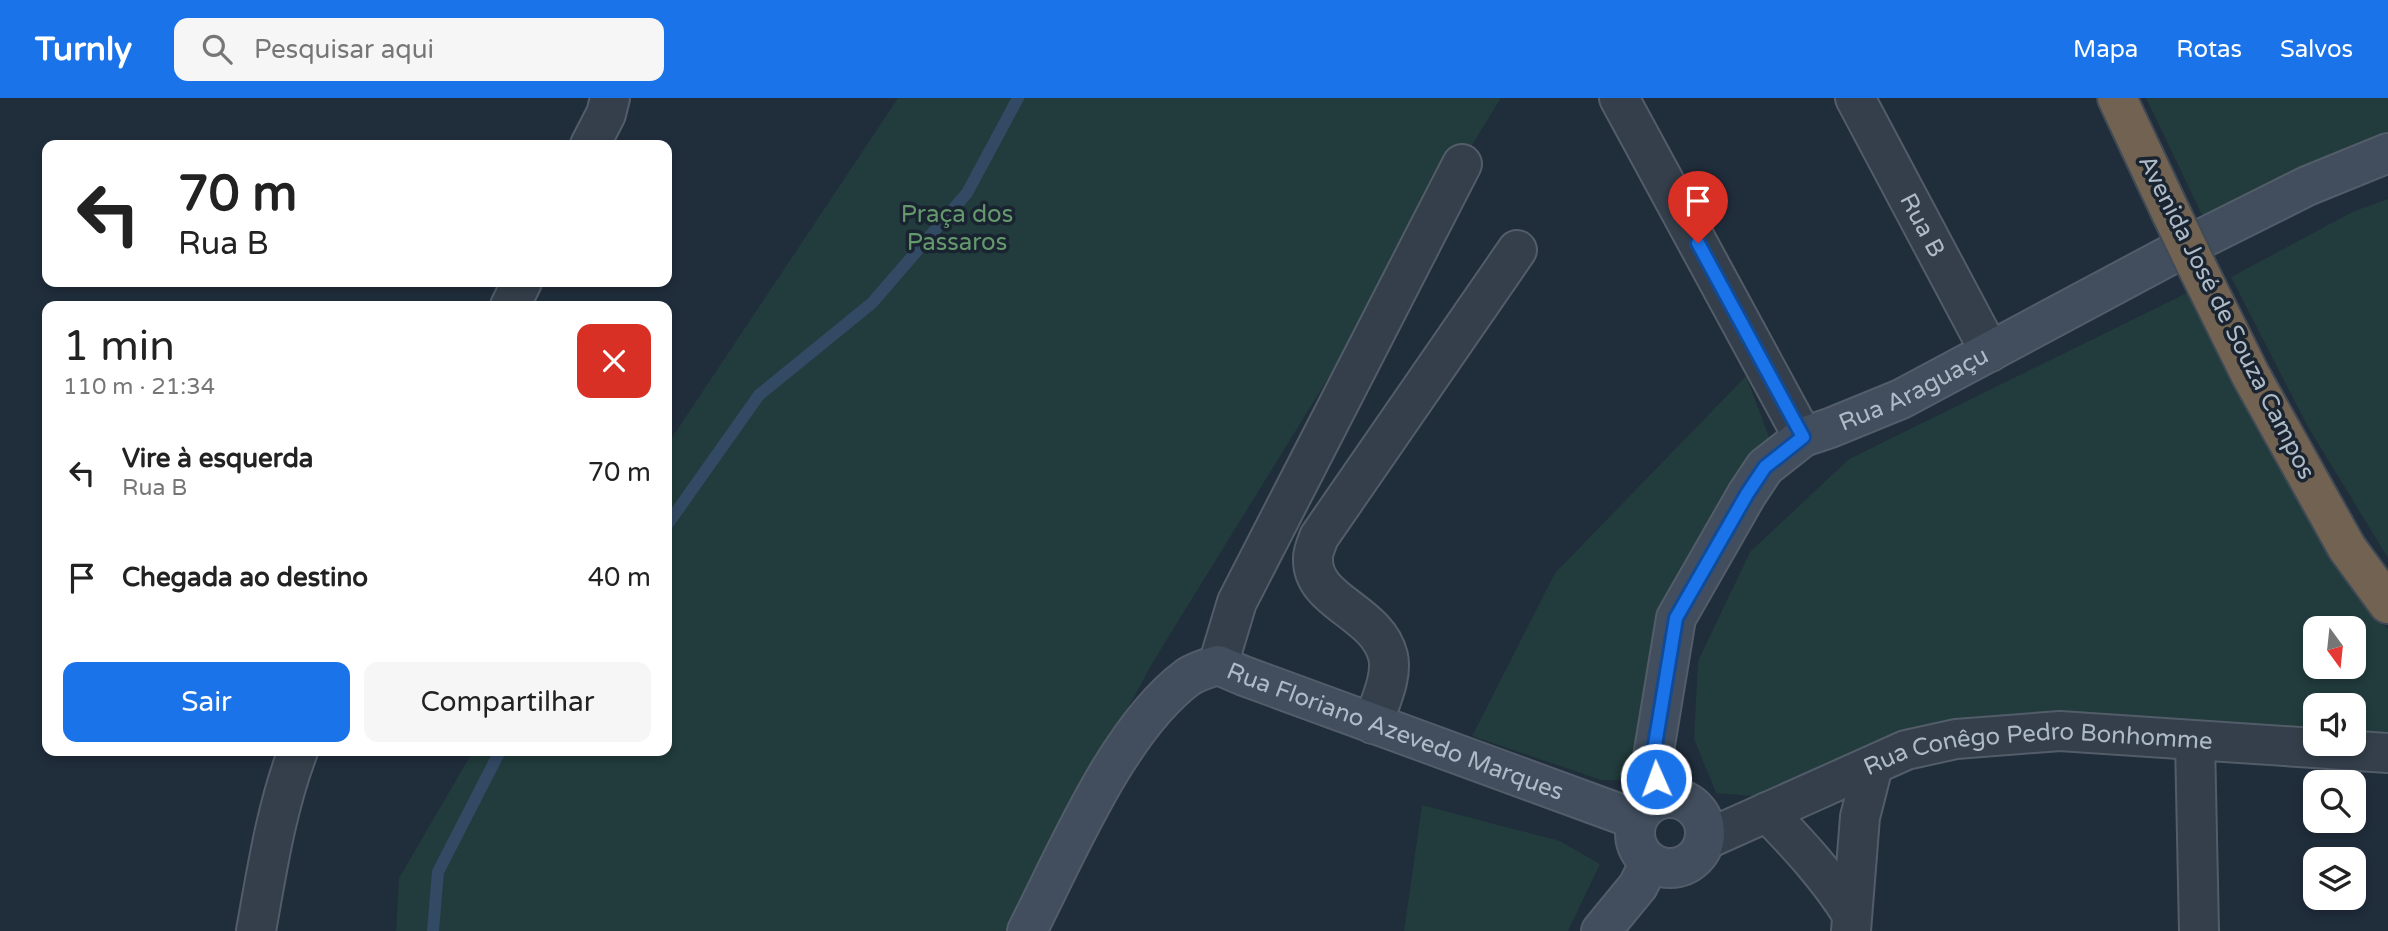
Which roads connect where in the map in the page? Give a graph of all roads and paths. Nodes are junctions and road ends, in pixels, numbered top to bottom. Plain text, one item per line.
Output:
1 (610, 98) edge
2 (1619, 98) edge
3 (1855, 98) edge
4 (2117, 98) edge
5 (593, 140) edge
6 (2388, 153) edge
7 (1462, 164) dead end
8 (1517, 250) dead end
9 (1990, 352) junction
10 (1803, 437) junction
11 (2388, 604) edge
12 (1218, 665) junction
13 (1373, 724) junction
14 (2195, 742) junction
15 (2388, 753) edge
16 (296, 756) edge
17 (1874, 766) junction
18 (1650, 809) junction
19 (1767, 812) junction
20 (1705, 840) junction
21 (1650, 862) junction
22 (1851, 922) edge
23 (256, 931) edge
24 (1027, 931) edge
25 (1601, 931) edge
26 (2199, 931) edge

1 - 5 street
2 - 10 street
3 - 9 street, Rua B
4 - 11 highway, Avenida José de Souza Campos, bridge
6 - 9 main road, Rua Araguaçu
7 - 12 street
8 - 13 street
9 - 10 main road, Rua Araguaçu
10 - 18 main road, Rua Araguaçu
12 - 13 main road, Rua Floriano Azevedo Marques
12 - 24 main road, Rua Floriano Azevedo Marques
13 - 18 main road, Rua Floriano Azevedo Marques
14 - 15 street, Rua Conêgo Pedro Bonhomme
14 - 17 street, Rua Conêgo Pedro Bonhomme
14 - 26 street
16 - 23 street
17 - 19 street, Rua Conêgo Pedro Bonhomme
17 - 22 street
18 - 20 main road
18 - 21 main road
19 - 20 street, Rua Conêgo Pedro Bonhomme
19 - 22 street
20 - 21 main road
21 - 25 main road

